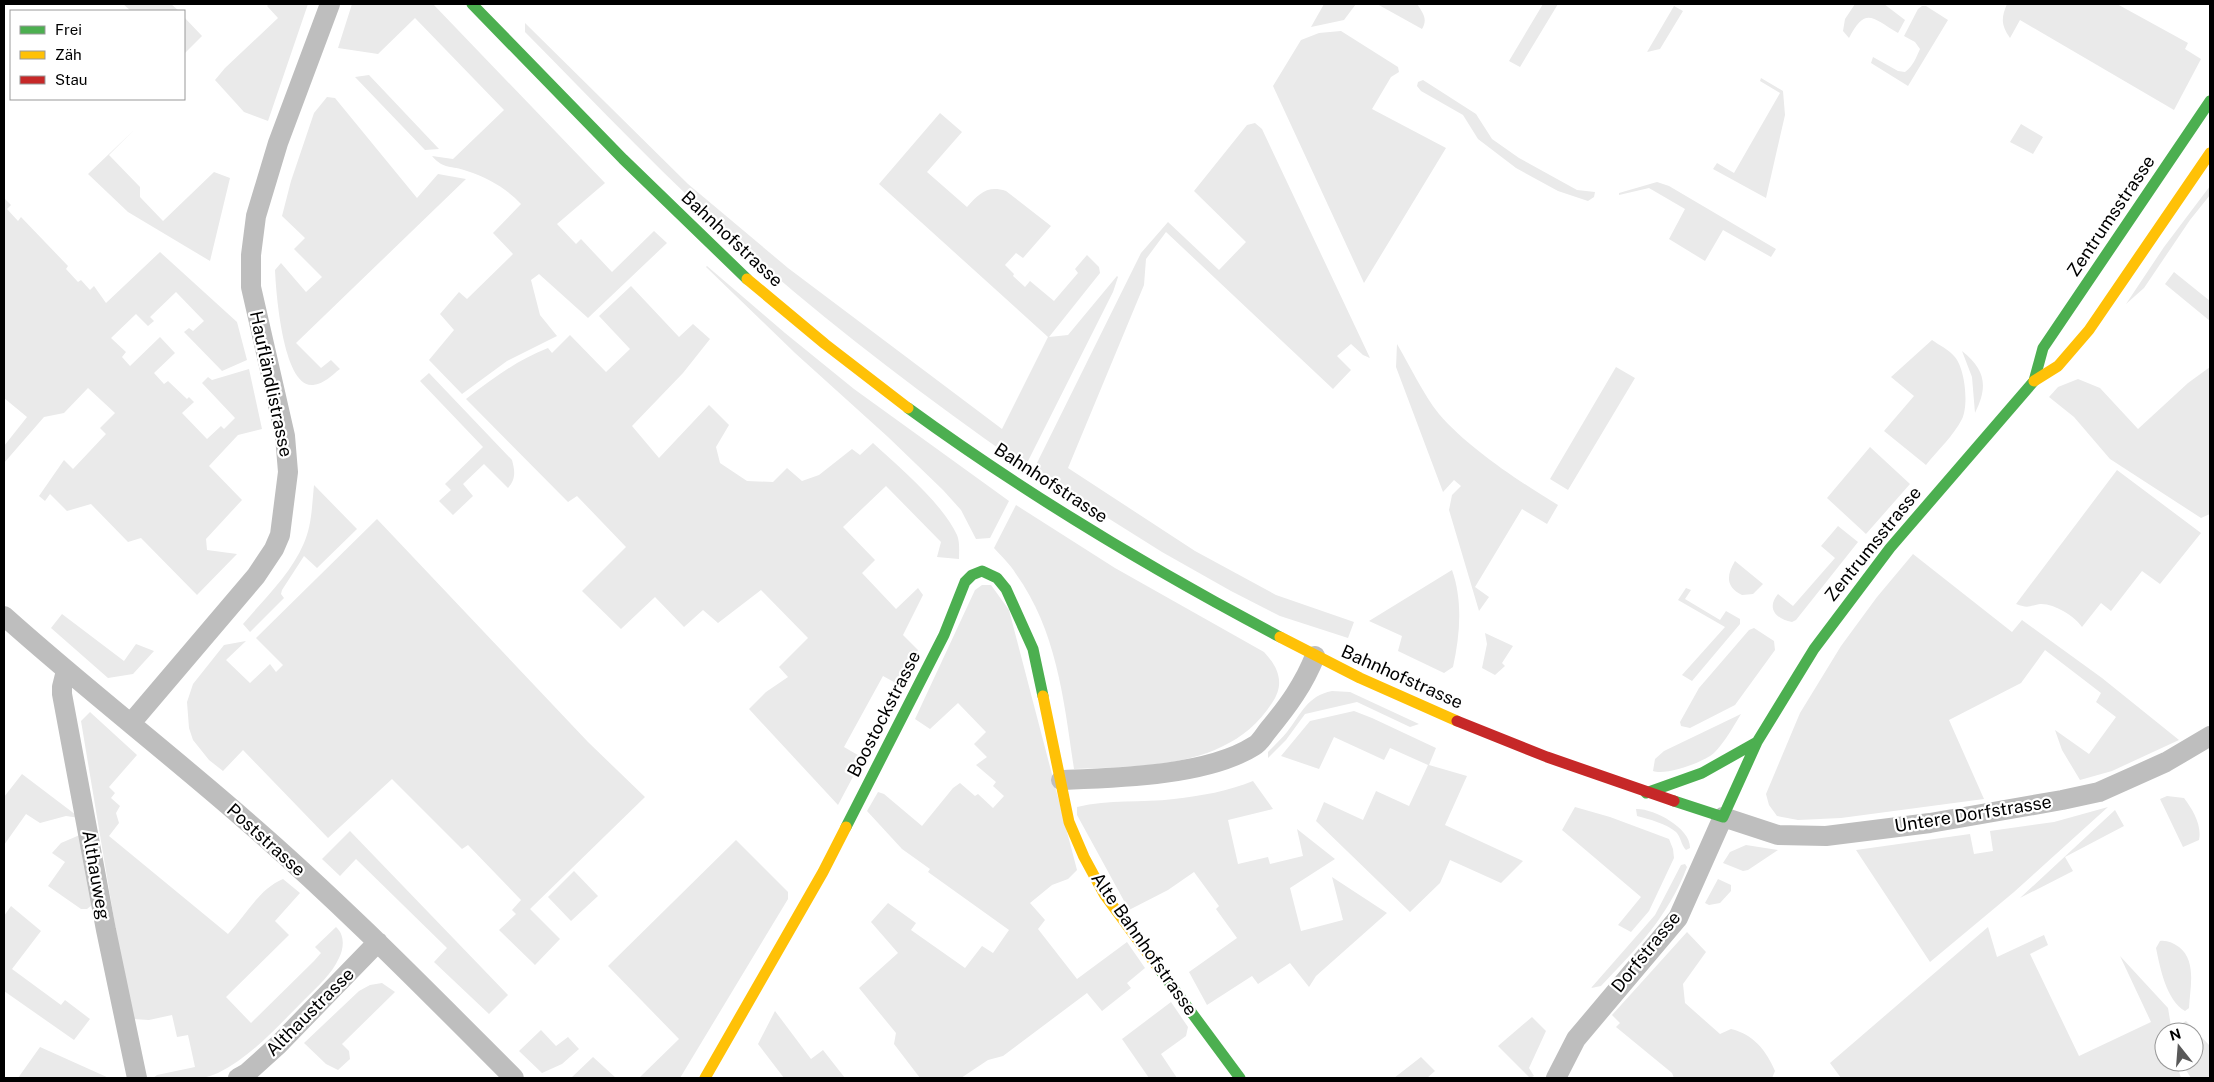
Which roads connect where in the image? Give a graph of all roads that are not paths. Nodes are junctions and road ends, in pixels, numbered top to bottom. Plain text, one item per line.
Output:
1 (330, 4) edge
2 (472, 4) edge
3 (2210, 101) edge
4 (2210, 153) edge
5 (2034, 381) junction
6 (4, 616) edge
7 (1315, 656) junction
8 (66, 671) junction
9 (131, 723) junction
10 (2210, 736) edge
11 (1757, 742) junction
12 (1061, 780) junction
13 (1646, 793) junction
14 (1723, 817) junction
15 (378, 942) junction
16 (136, 1078) edge
17 (238, 1078) edge
18 (514, 1078) edge
19 (705, 1078) edge
20 (1240, 1078) edge
21 (1556, 1078) edge

1 - 9 street, Haufländlistrasse
2 - 7 street, Bahnhofstrasse
3 - 5 street, Zentrumsstrasse
4 - 5 street, Zentrumsstrasse
5 - 11 street, Zentrumsstrasse
6 - 8 street, Poststrasse
7 - 12 street
7 - 13 street, Bahnhofstrasse
8 - 9 street, Poststrasse
8 - 16 street, Althauweg
9 - 15 street, Poststrasse
10 - 14 street, Untere Dorfstrasse
11 - 13 street, Zentrumsstrasse
11 - 14 street, Zentrumsstrasse
12 - 19 street, Boostockstrasse
12 - 20 street, Alte Bahnhofstrasse
13 - 14 street, Bahnhofstrasse
14 - 21 street, Dorfstrasse
15 - 17 street, Althaustrasse
15 - 18 street, Poststrasse

